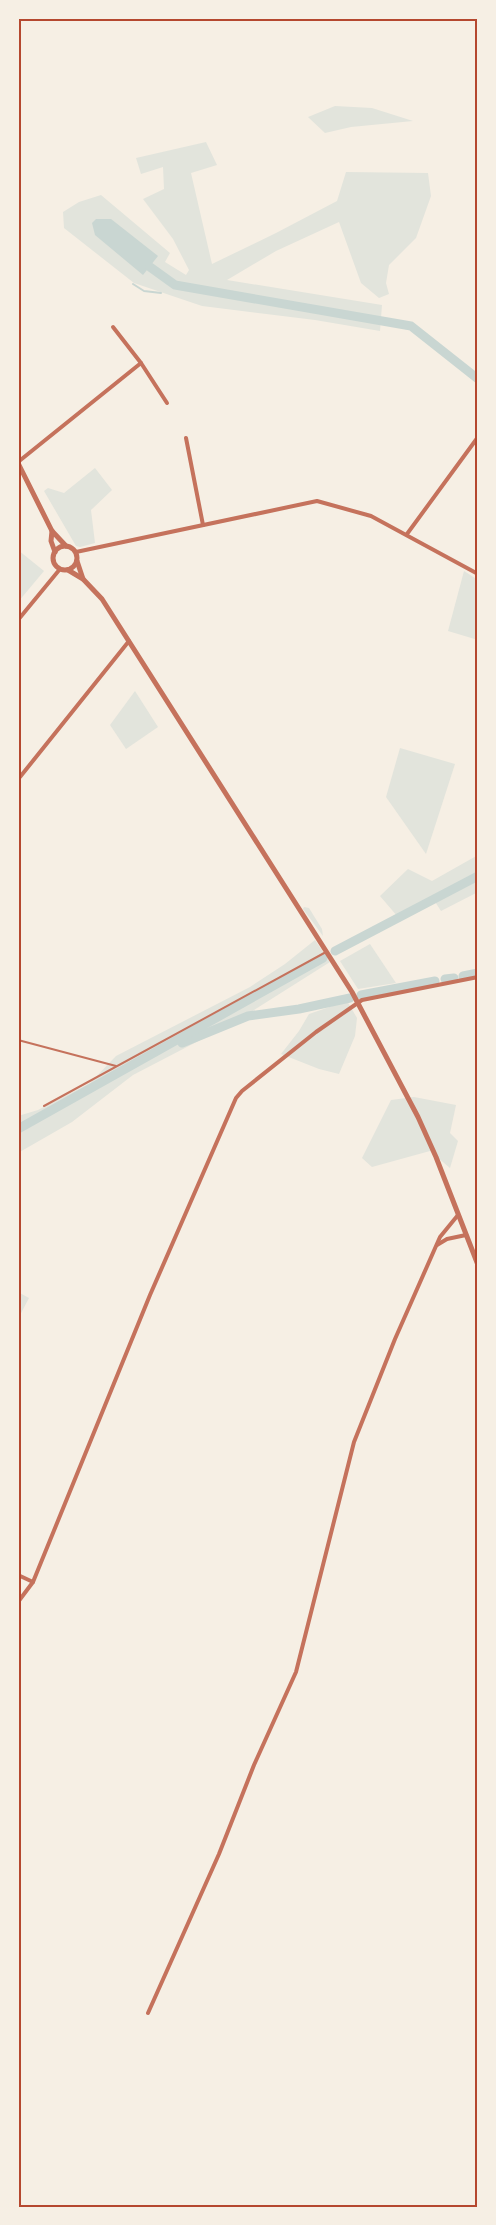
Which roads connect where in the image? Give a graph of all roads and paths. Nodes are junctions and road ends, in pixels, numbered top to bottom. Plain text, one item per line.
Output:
1 (113, 327) dead end
2 (141, 363) junction
3 (167, 403) dead end
4 (478, 437) edge
5 (186, 438) dead end
6 (18, 463) edge
7 (203, 525) junction
8 (52, 531) junction
9 (407, 534) junction
10 (66, 546) junction
11 (55, 552) junction
12 (76, 552) junction
13 (77, 561) junction
14 (60, 569) junction
15 (68, 570) junction
16 (478, 574) edge
17 (83, 579) junction
18 (18, 620) edge
19 (129, 641) junction
20 (18, 776) edge
21 (326, 952) junction
22 (478, 977) edge
23 (358, 1002) junction
24 (18, 1040) edge
25 (116, 1066) junction
26 (44, 1106) dead end
27 (458, 1215) junction
28 (466, 1235) junction
29 (436, 1246) junction
30 (478, 1265) edge
31 (18, 1575) edge
32 (33, 1582) junction
33 (18, 1602) edge
34 (148, 2013) dead end

1 - 2 street
2 - 3 street
2 - 6 street
4 - 9 street
5 - 7 street
6 - 8 street
7 - 9 street
7 - 12 street
8 - 10 street
8 - 11 street
9 - 16 street
10 - 11 street
10 - 12 street
11 - 14 street
12 - 13 street
13 - 15 street
13 - 17 street
14 - 15 street
14 - 18 street
15 - 17 street
17 - 19 street
19 - 20 street
19 - 21 street
21 - 23 street
21 - 25 lane
22 - 23 street
23 - 27 street
23 - 32 street
24 - 25 lane
25 - 26 lane
27 - 28 street
27 - 29 street
28 - 29 street
28 - 30 street
29 - 34 street
31 - 32 street
32 - 33 street

